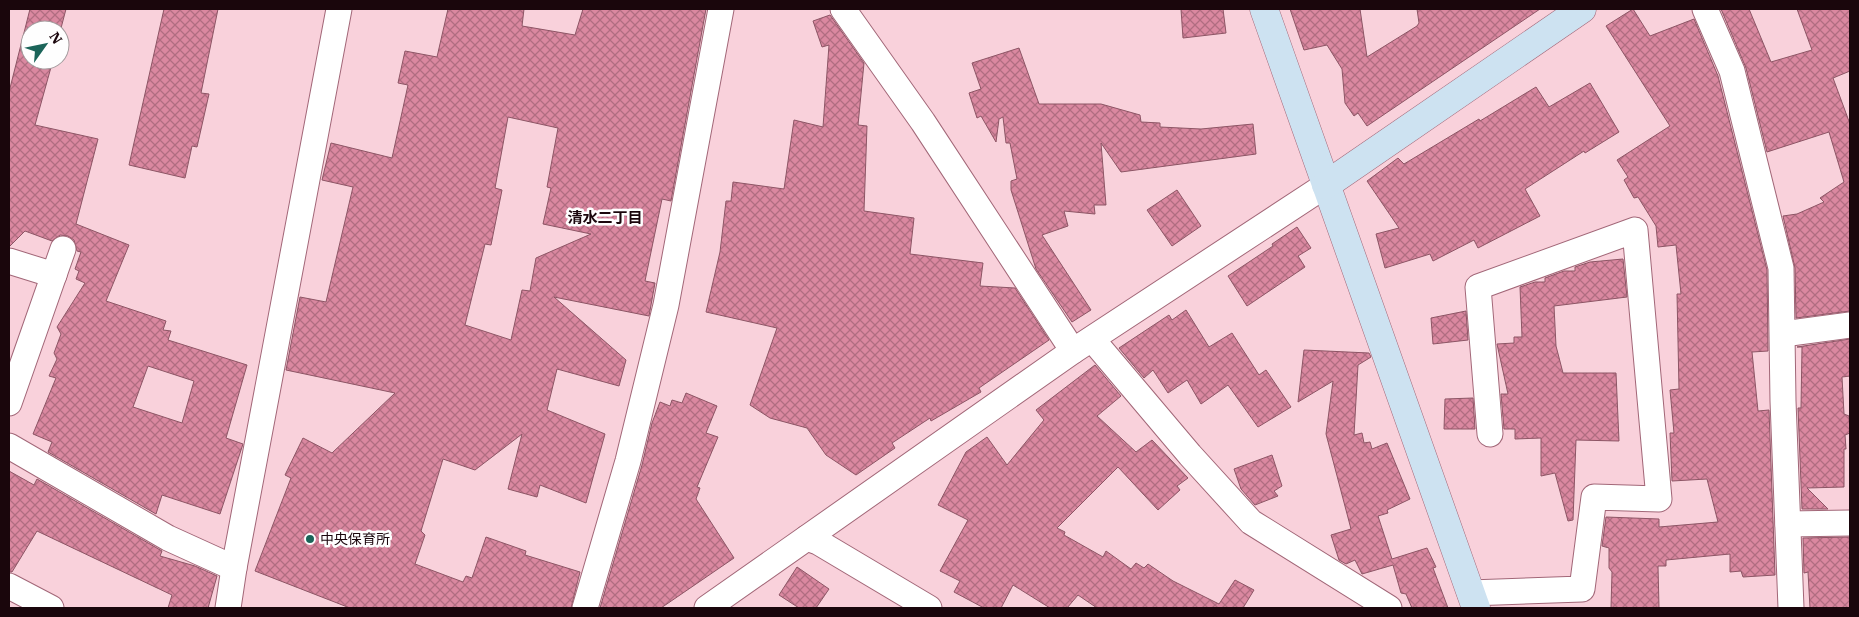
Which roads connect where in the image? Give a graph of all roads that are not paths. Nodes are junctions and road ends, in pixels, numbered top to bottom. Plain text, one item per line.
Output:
1 (339, 9) edge
2 (721, 9) edge
3 (843, 9) edge
4 (1264, 9) edge
5 (1582, 9) edge
6 (1705, 9) edge
7 (1326, 185) junction
8 (63, 250) dead end
9 (9, 261) edge
10 (54, 276) junction
11 (1850, 325) edge
12 (1782, 334) junction
13 (1082, 345) junction
14 (9, 403) edge
15 (1490, 434) dead end
16 (9, 446) edge
17 (1850, 523) edge
18 (1788, 524) junction
19 (807, 538) junction
20 (234, 568) junction
21 (9, 586) edge
22 (1473, 600) edge
23 (51, 608) edge
24 (228, 608) edge
25 (585, 608) edge
26 (707, 608) edge
27 (929, 608) edge
28 (1389, 608) edge
29 (1791, 608) edge

1 - 20 street
2 - 25 street
3 - 13 street
4 - 7 street
5 - 7 street
6 - 12 street
7 - 13 street
7 - 22 street
8 - 10 street
9 - 10 street
10 - 14 street
11 - 12 street
12 - 18 street
13 - 19 street
13 - 28 street
15 - 22 street
16 - 20 street
17 - 18 street
18 - 29 street
19 - 26 street
19 - 27 street
20 - 24 street
21 - 23 street

